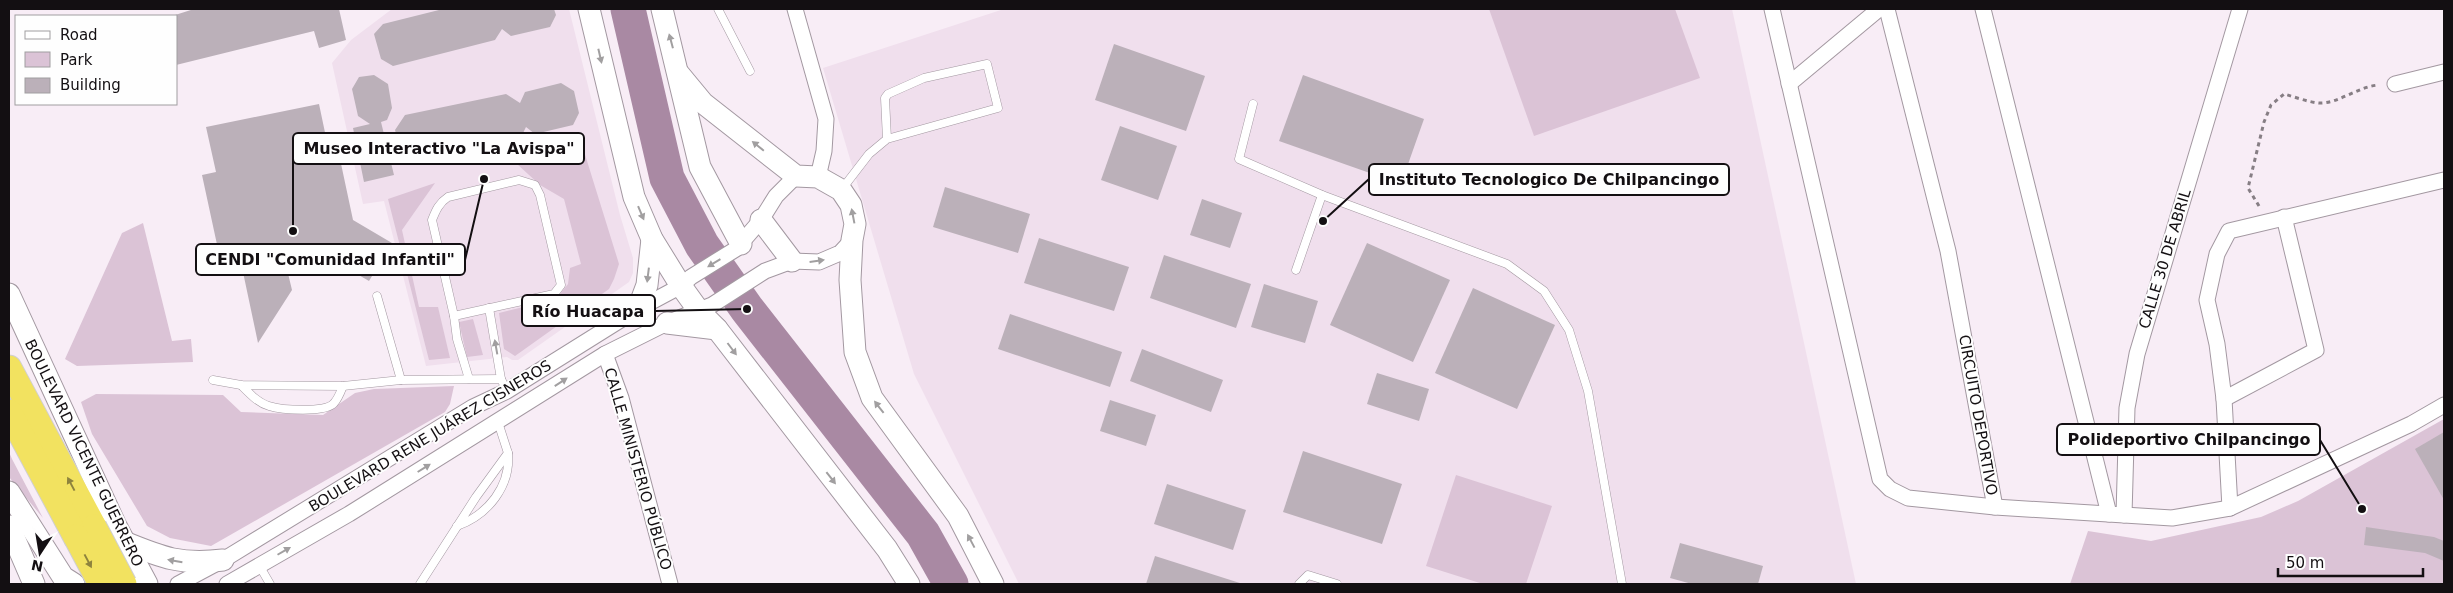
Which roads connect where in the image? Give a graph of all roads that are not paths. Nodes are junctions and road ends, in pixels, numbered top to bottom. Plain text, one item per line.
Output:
1 (589, 9) edge
2 (662, 9) edge
3 (718, 9) edge
4 (795, 9) edge
5 (1772, 9) edge
6 (1879, 9) edge
7 (1887, 9) edge
8 (1983, 9) edge
9 (2240, 9) edge
10 (750, 71) dead end
11 (2444, 72) edge
12 (679, 74) junction
13 (1789, 84) junction
14 (2396, 84) road end
15 (1253, 104) dead end
16 (887, 139) junction
17 (796, 176) junction
18 (818, 177) junction
19 (2444, 180) edge
20 (841, 190) junction
21 (1322, 195) junction
22 (2284, 217) junction
23 (761, 220) junction
24 (652, 239) junction
25 (852, 240) junction
26 (739, 247) junction
27 (792, 261) junction
28 (1296, 270) dead end
29 (686, 281) junction
30 (9, 294) edge
31 (377, 296) dead end
32 (706, 308) junction
33 (638, 309) junction
34 (490, 312) junction
35 (454, 320) junction
36 (667, 323) junction
37 (717, 329) junction
38 (604, 354) junction
39 (9, 368) edge
40 (469, 379) junction
41 (213, 380) dead end
42 (401, 380) junction
43 (241, 385) junction
44 (504, 385) junction
45 (343, 386) junction
46 (2224, 399) junction
47 (2444, 405) edge
48 (9, 412) edge
49 (498, 422) junction
50 (508, 453) junction
51 (9, 492) edge
52 (1995, 507) junction
53 (2230, 508) junction
54 (2109, 514) junction
55 (2124, 516) junction
56 (9, 526) edge
57 (457, 526) junction
58 (85, 532) junction
59 (128, 549) junction
60 (224, 560) junction
61 (259, 565) junction
62 (30, 580) edge
63 (74, 584) edge
64 (99, 584) edge
65 (124, 584) edge
66 (147, 584) edge
67 (178, 584) edge
68 (227, 584) edge
69 (270, 584) edge
70 (420, 584) edge
71 (670, 584) edge
72 (909, 584) edge
73 (993, 584) edge
74 (1299, 584) edge
75 (1337, 584) edge
76 (1622, 584) edge

1 -> 24 main road
12 -> 2 main road
3 - 10 lane
4 - 18 street
5 - 13 street
6 - 13 street
7 - 52 street, CIRCUITO DEPORTIVO
8 - 54 street
9 - 55 street, CALLE 30 DE ABRIL
11 - 14 street
17 -> 12 main road
12 - 26 main road
13 - 52 street
15 - 21 lane
16 - 16 lane
16 - 20 lane
17 - 18 main road
17 - 23 street, BOULEVARD RENE JUÁREZ CISNEROS
18 - 20 main road
19 - 22 street
25 -> 20 main road
21 - 28 lane
21 - 76 lane
22 - 46 street
22 - 46 street
23 - 26 street, BOULEVARD RENE JUÁREZ CISNEROS
23 - 27 main road
24 - 29 main road
24 -> 33 main road
27 -> 25 street, BOULEVARD RENE JUÁREZ CISNEROS
73 -> 25 main road
26 -> 29 street, BOULEVARD RENE JUÁREZ CISNEROS
27 - 32 street, BOULEVARD RENE JUÁREZ CISNEROS
29 - 32 main road
29 - 33 street, BOULEVARD RENE JUÁREZ CISNEROS
30 - 59 main road, BOULEVARD VICENTE GUERRERO
31 - 42 lane
32 - 36 street, BOULEVARD RENE JUÁREZ CISNEROS
32 - 37 main road
33 - 44 street, BOULEVARD RENE JUÁREZ CISNEROS
34 - 35 lane
34 - 35 lane
44 -> 34 lane
35 - 40 lane
36 - 37 main road
36 - 38 street, BOULEVARD RENE JUÁREZ CISNEROS
37 -> 72 main road
49 -> 38 street, BOULEVARD RENE JUÁREZ CISNEROS
38 - 71 street, CALLE MINISTERIO PÚBLICO
58 -> 39 highway, BOULEVARD VICENTE GUERRERO
40 - 42 lane
40 - 44 lane
41 - 43 lane
42 - 45 lane
43 - 45 lane
43 - 45 lane
44 - 60 street, BOULEVARD RENE JUÁREZ CISNEROS
46 - 53 street
47 - 53 street, CIRCUITO DEPORTIVO
48 - 58 highway, BOULEVARD VICENTE GUERRERO
49 - 50 lane
61 -> 49 street, BOULEVARD RENE JUÁREZ CISNEROS
50 - 57 lane
50 - 57 lane
51 - 63 main road
52 - 54 street, CIRCUITO DEPORTIVO
53 - 55 street, CIRCUITO DEPORTIVO
54 - 55 street, CIRCUITO DEPORTIVO
56 - 62 main road
57 - 70 lane
58 -> 64 highway, BOULEVARD VICENTE GUERRERO, bridge
58 - 65 highway, BOULEVARD VICENTE GUERRERO, bridge
60 -> 59 main road
59 - 64 main road
59 - 66 main road, BOULEVARD VICENTE GUERRERO
60 - 67 street, BOULEVARD RENE JUÁREZ CISNEROS
61 - 68 street, BOULEVARD RENE JUÁREZ CISNEROS
61 - 69 lane
74 - 75 lane

